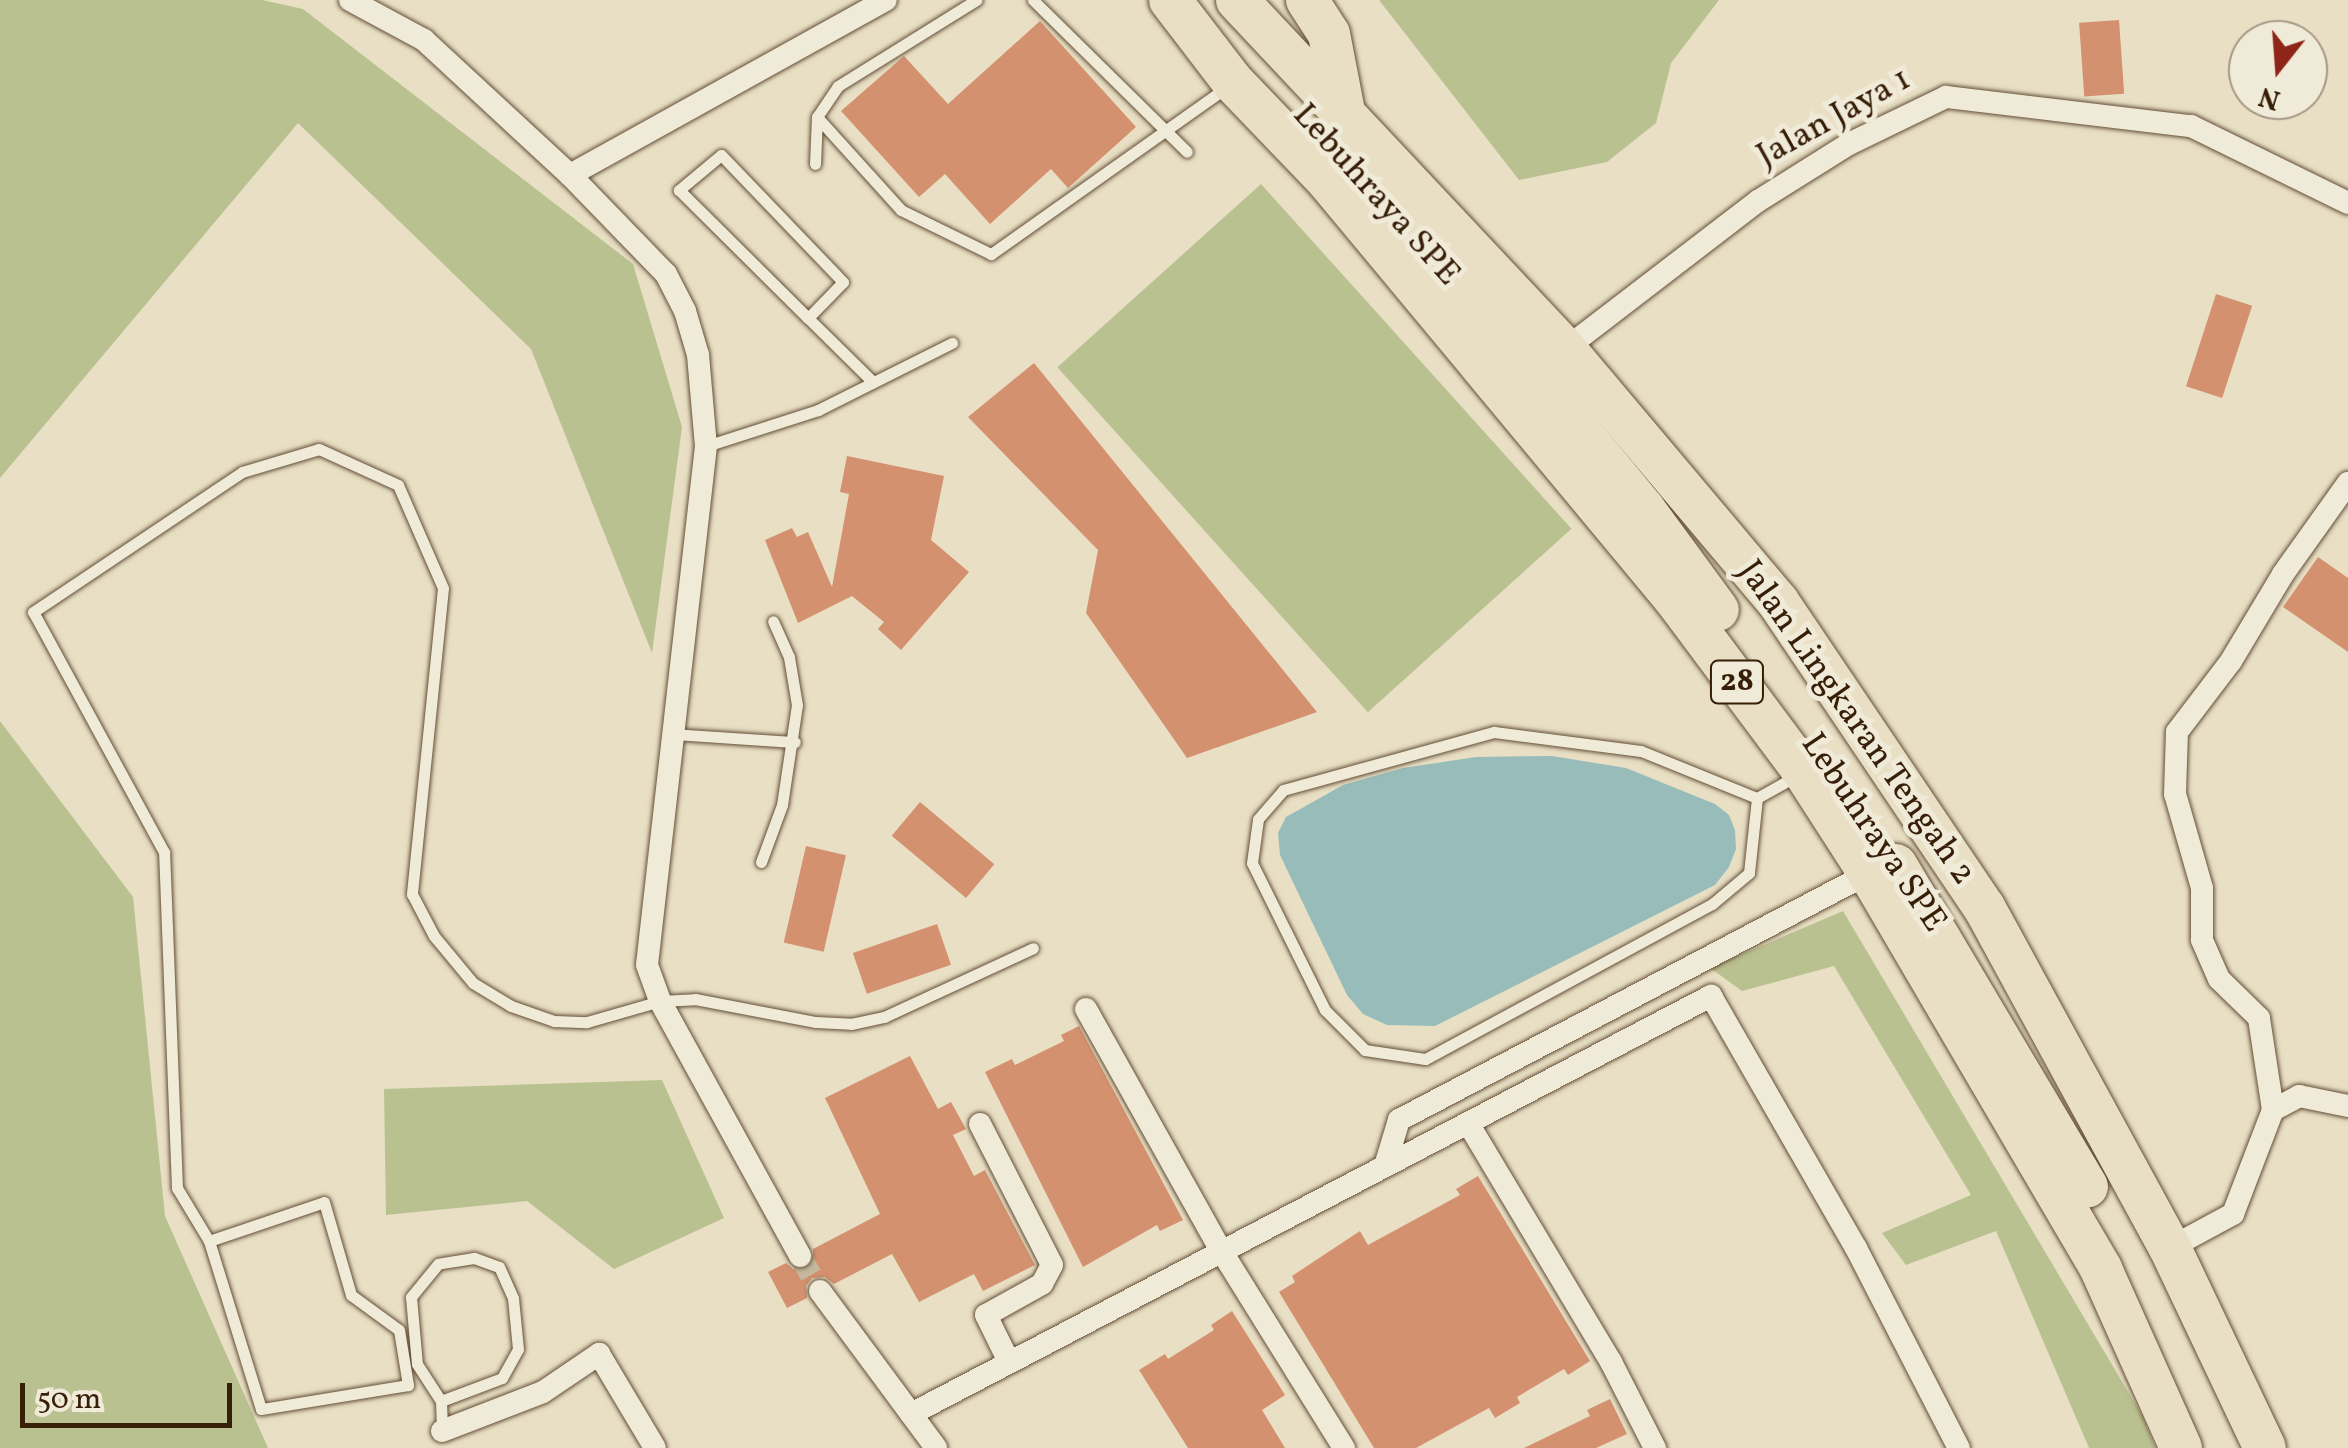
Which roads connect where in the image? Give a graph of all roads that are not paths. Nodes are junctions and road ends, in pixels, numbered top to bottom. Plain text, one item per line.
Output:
1 (350, 0) edge
2 (976, 0) edge
3 (1034, 0) edge
4 (1170, 0) edge
5 (1214, 0) edge
6 (1237, 0) edge
7 (1307, 0) edge
8 (874, 3) edge
9 (954, 6) edge
10 (1233, 82) junction
11 (1344, 112) junction
12 (816, 117) junction
13 (1167, 132) junction
14 (1187, 152) dead end
15 (815, 164) dead end
16 (570, 175) junction
17 (2348, 204) edge
18 (808, 318) junction
19 (952, 343) dead end
20 (1565, 349) junction
21 (873, 382) junction
22 (706, 446) junction
23 (2348, 482) edge
24 (774, 621) dead end
25 (673, 734) junction
26 (795, 742) junction
27 (1804, 772) junction
28 (1757, 798) junction
29 (761, 862) dead end
30 (1869, 873) junction
31 (1033, 948) dead end
32 (660, 1001) junction
33 (1086, 1009) dead end
34 (2348, 1106) edge
35 (2274, 1110) junction
36 (1468, 1123) junction
37 (980, 1124) dead end
38 (1385, 1166) junction
39 (209, 1241) junction
40 (2170, 1248) junction
41 (1222, 1252) junction
42 (800, 1256) tunnel mouth
43 (820, 1291) tunnel mouth
44 (1009, 1362) junction
45 (441, 1401) junction
46 (911, 1414) junction
47 (442, 1431) joint
48 (2266, 1445) edge
49 (655, 1448) edge
50 (936, 1448) edge
51 (1344, 1448) edge
52 (1655, 1448) edge
53 (1959, 1448) edge
54 (2181, 1448) edge
55 (2213, 1448) edge

1 - 16 street
2 - 9 lane
3 - 13 lane
4 - 10 highway, Jalan Lingkaran Tengah 2 / 28
5 - 55 highway, Lebuhraya SPE
6 - 11 highway, Jalan Lingkaran Tengah 2 / 28
7 - 11 highway
8 - 16 street
9 - 12 lane
10 - 13 lane
10 - 27 highway, Jalan Lingkaran Tengah 2 / 28
11 - 20 highway, Jalan Lingkaran Tengah 2 / 28
12 - 13 lane
12 - 15 lane
13 - 14 lane
16 - 22 street
17 - 20 street, Jalan Jaya 1
18 - 18 lane
18 - 21 lane
19 - 21 lane
20 - 40 highway, Jalan Lingkaran Tengah 2 / 28
21 - 22 lane
22 - 25 street
23 - 35 street
24 - 26 lane
25 - 26 lane
25 - 32 street
26 - 29 lane
27 - 28 lane
27 - 30 highway, Jalan Lingkaran Tengah 2 / 28
28 - 28 lane
30 - 38 street
30 - 54 highway, Jalan Lingkaran Tengah 2 / 28
31 - 32 lane
32 - 39 lane
32 - 42 street
33 - 41 street
34 - 35 street
35 - 40 street
36 - 38 street
36 - 52 street
36 - 53 street
37 - 44 street
38 - 41 street
39 - 39 lane
40 - 48 highway, Jalan Lingkaran Tengah 2 / 28
41 - 44 street
41 - 51 street
43 - 46 street
44 - 46 street
45 - 45 lane
45 - 47 lane
46 - 50 street
47 - 49 street

